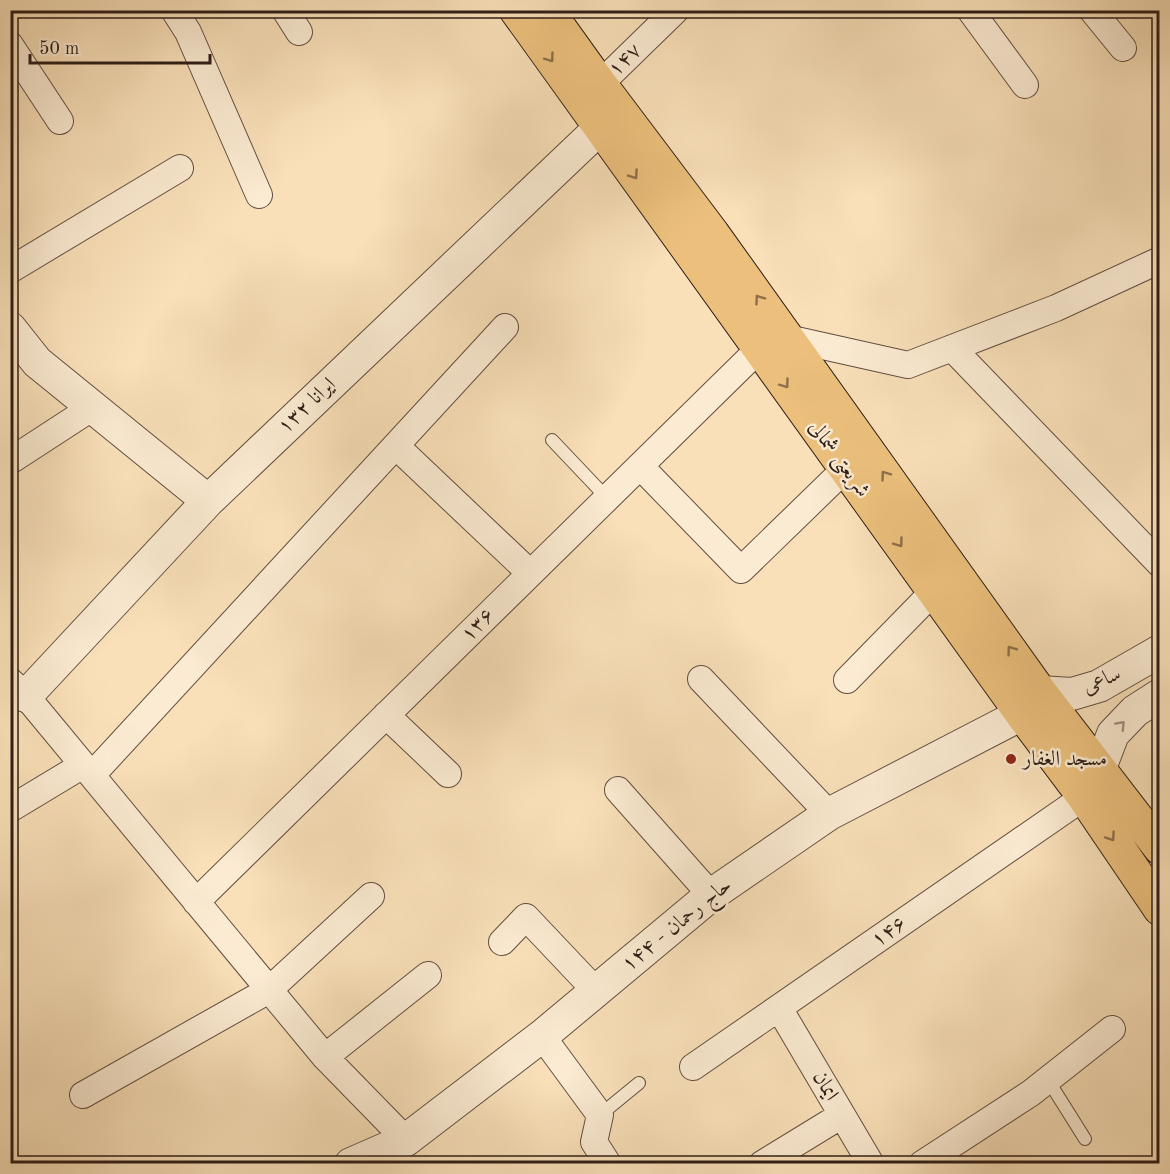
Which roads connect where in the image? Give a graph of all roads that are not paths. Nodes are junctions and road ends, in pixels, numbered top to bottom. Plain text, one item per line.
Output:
1 (174, 10) edge
2 (285, 10) edge
3 (516, 10) edge
4 (547, 10) edge
5 (676, 10) edge
6 (970, 10) edge
7 (1092, 10) edge
8 (299, 32) dead end
9 (10, 45) edge
10 (1123, 48) dead end
11 (600, 84) junction
12 (1025, 85) dead end
13 (60, 122) dead end
14 (601, 127) junction
15 (180, 168) dead end
16 (259, 195) dead end
17 (1160, 260) edge
18 (10, 270) edge
19 (505, 327) dead end
20 (10, 328) edge
21 (773, 343) junction
22 (952, 348) junction
23 (93, 408) junction
24 (552, 440) dead end
25 (396, 446) junction
26 (10, 461) edge
27 (640, 466) junction
28 (846, 468) junction
29 (607, 498) junction
30 (208, 501) junction
31 (1160, 564) edge
32 (530, 573) junction
33 (934, 591) junction
34 (1156, 662) edge
35 (701, 679) dead end
36 (847, 680) dead end
37 (18, 688) edge
38 (1160, 695) edge
39 (1031, 703) junction
40 (387, 715) junction
41 (1100, 768) junction
42 (88, 770) junction
43 (448, 774) dead end
44 (618, 790) dead end
45 (1084, 797) junction
46 (10, 809) edge
47 (829, 814) junction
48 (1160, 848) edge
49 (711, 895) junction
50 (371, 896) dead end
51 (196, 902) junction
52 (1160, 909) edge
53 (502, 942) dead end
54 (428, 975) dead end
55 (270, 990) junction
56 (596, 991) junction
57 (779, 1008) junction
58 (1112, 1029) dead end
59 (542, 1036) junction
60 (325, 1057) junction
61 (693, 1067) dead end
62 (1047, 1080) junction
63 (639, 1083) dead end
64 (83, 1095) dead end
65 (842, 1114) junction
66 (600, 1115) junction
67 (1085, 1139) dead end
68 (406, 1140) junction
69 (351, 1164) edge
70 (608, 1164) edge
71 (762, 1164) edge
72 (871, 1164) edge
73 (922, 1164) edge

1 - 16 street
2 - 8 street
3 -> 14 main road, شریعتی شمالی
4 - 11 main road, شریعتی شمالی
5 - 11 street, ۱۴۷
6 - 12 street
7 - 10 street
9 - 13 street
21 -> 11 main road, شریعتی شمالی
14 -> 21 main road, شریعتی شمالی
14 - 30 street, ایرانا ۱۳۲
15 - 18 street
17 - 22 street
19 - 25 street
20 - 23 street
21 - 22 street
21 - 27 street, ۱۳۶
21 -> 28 main road, شریعتی شمالی
39 -> 21 main road, شریعتی شمالی
22 - 31 street
23 - 26 street
23 - 30 street
24 - 29 lane
25 - 32 street
25 - 42 street
27 - 28 street
27 - 29 street, ۱۳۶
28 -> 33 main road, شریعتی شمالی
29 - 32 street, ۱۳۶
30 - 37 street, ایرانا ۱۳۲
32 - 40 street, ۱۳۶
33 - 36 street
33 - 39 main road, شریعتی شمالی
34 - 39 street, ساعی
35 - 47 street
37 - 42 street
41 -> 38 street, ساعی
39 - 41 main road, شریعتی شمالی
39 - 45 main road, شریعتی شمالی
39 - 47 street, حاج رحمان - ۱۴۴
40 - 43 street
40 - 51 street, ۱۳۶
41 - 48 main road, شریعتی شمالی
42 - 46 street
42 - 51 street
44 - 49 street
45 -> 52 main road, شریعتی شمالی
45 - 57 street, ۱۴۶
47 - 49 street, حاج رحمان - ۱۴۴
49 - 56 street, حاج رحمان - ۱۴۴
50 - 55 street
51 - 55 street
53 - 56 street
54 - 60 street
55 - 60 street
55 - 64 street
56 - 59 street, حاج رحمان - ۱۴۴
57 - 61 street, ۱۴۶
57 - 65 street, ایمان
58 - 62 street
59 - 66 street
59 - 68 street, حاج رحمان - ۱۴۴
60 - 68 street
62 - 67 lane
62 - 73 street
63 - 66 lane
65 - 71 street
65 - 72 street, ایمان
66 - 70 street
68 - 69 street, حاج رحمان - ۱۴۴

